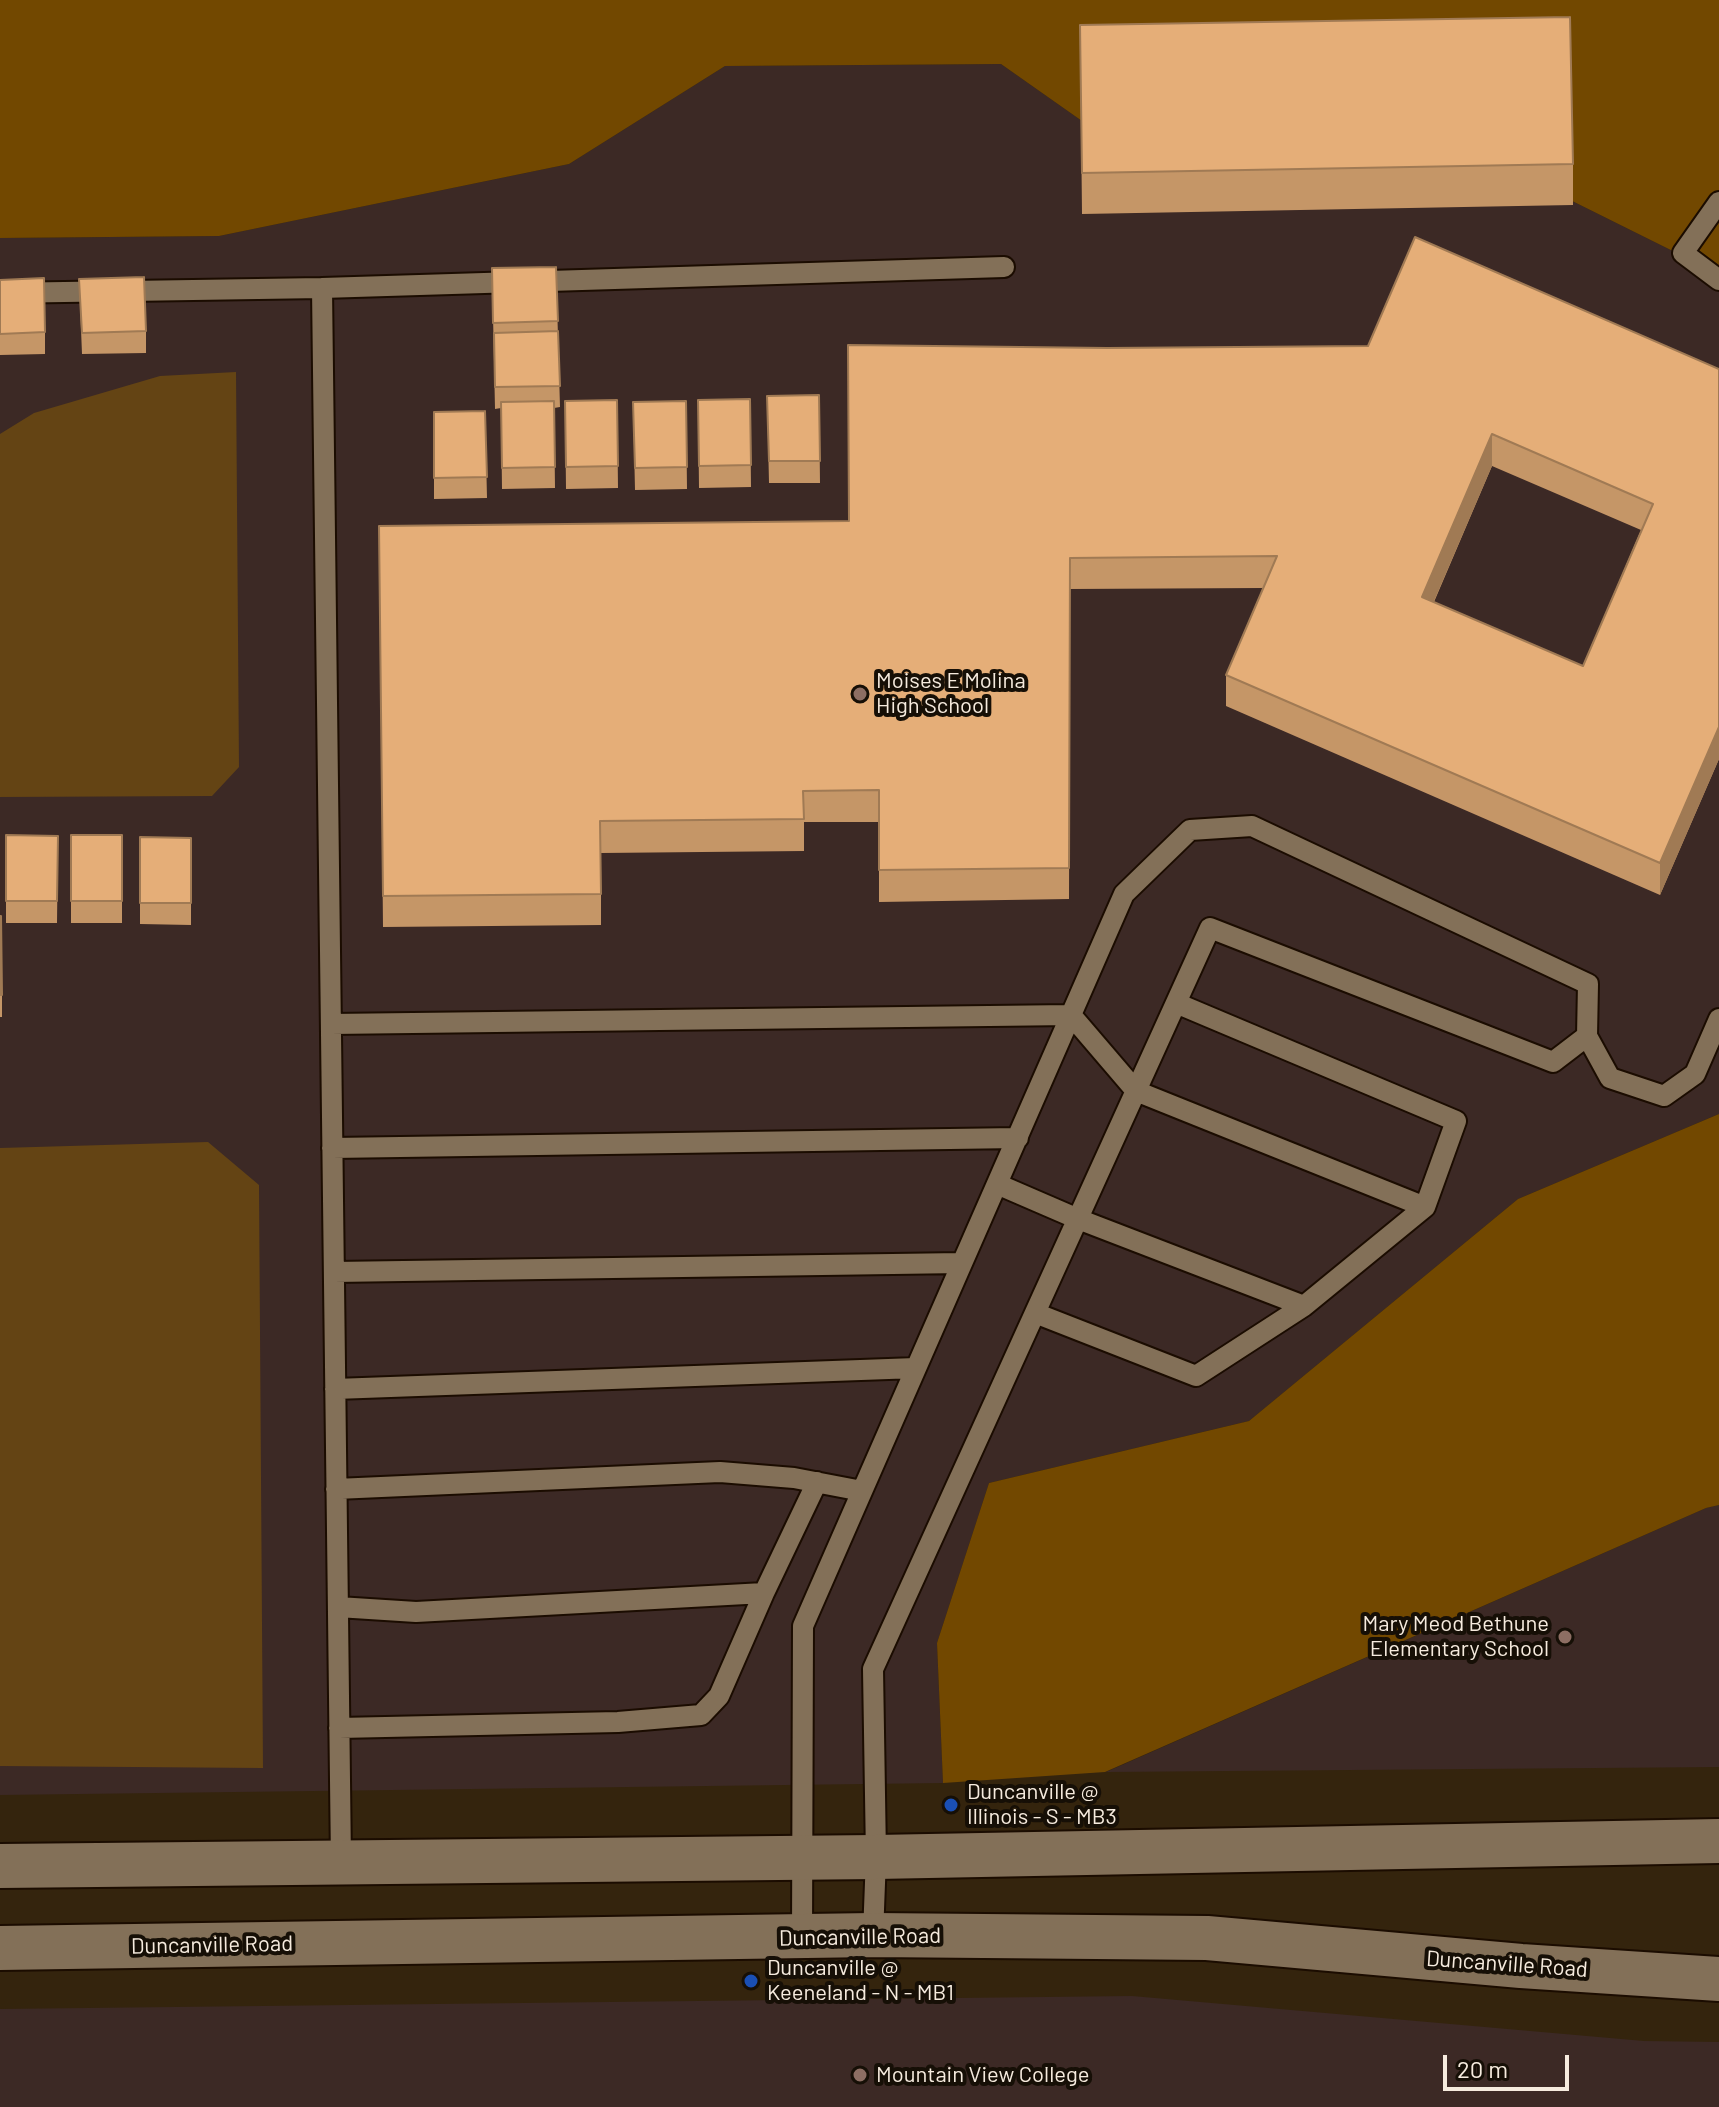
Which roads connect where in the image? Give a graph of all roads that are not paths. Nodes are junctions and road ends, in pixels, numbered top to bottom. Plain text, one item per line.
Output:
1 (1719, 202) edge
2 (1004, 267) dead end
3 (1719, 280) edge
4 (322, 288) junction
5 (0, 293) edge
6 (1176, 1003) junction
7 (1071, 1015) junction
8 (1719, 1019) edge
9 (331, 1024) junction
10 (1587, 1036) junction
11 (1136, 1091) junction
12 (1018, 1138) junction
13 (332, 1148) junction
14 (997, 1184) junction
15 (1425, 1207) junction
16 (1078, 1219) junction
17 (962, 1263) junction
18 (334, 1272) junction
19 (1304, 1306) junction
20 (1035, 1313) junction
21 (916, 1368) junction
22 (335, 1389) junction
23 (817, 1482) junction
24 (336, 1489) junction
25 (862, 1491) junction
26 (764, 1593) junction
27 (338, 1607) junction
28 (339, 1728) junction
29 (1719, 1841) edge
30 (801, 1857) junction
31 (876, 1857) junction
32 (341, 1862) junction
33 (0, 1866) edge
34 (873, 1935) junction
35 (802, 1937) junction
36 (0, 1948) edge
37 (1719, 1979) edge

1 - 3 lane
2 - 4 lane
4 - 5 lane
4 - 9 lane
6 - 10 lane
6 - 11 lane
6 - 15 lane
7 - 9 lane
7 - 10 lane
7 - 11 lane
7 - 12 lane
8 - 10 lane
9 - 13 lane
11 - 15 lane
11 - 16 lane
12 - 13 lane
12 - 14 lane
13 - 18 lane
14 - 16 lane
14 - 17 lane
15 - 19 lane
16 - 19 lane
16 - 20 lane
17 - 18 lane
17 - 21 lane
18 - 22 lane
19 - 20 lane
20 - 31 lane
21 - 22 lane
21 - 25 lane
22 - 24 lane
23 - 24 lane
23 - 25 lane
23 - 26 lane
24 - 27 lane
25 - 30 lane
26 - 27 lane
26 - 28 lane
27 - 28 lane
28 - 32 lane
29 - 31 main road
30 - 31 main road
30 - 32 main road
30 - 35 lane
31 - 34 lane
32 - 33 main road
34 - 35 main road, Duncanville Road
34 - 37 main road, Duncanville Road
35 - 36 main road, Duncanville Road

